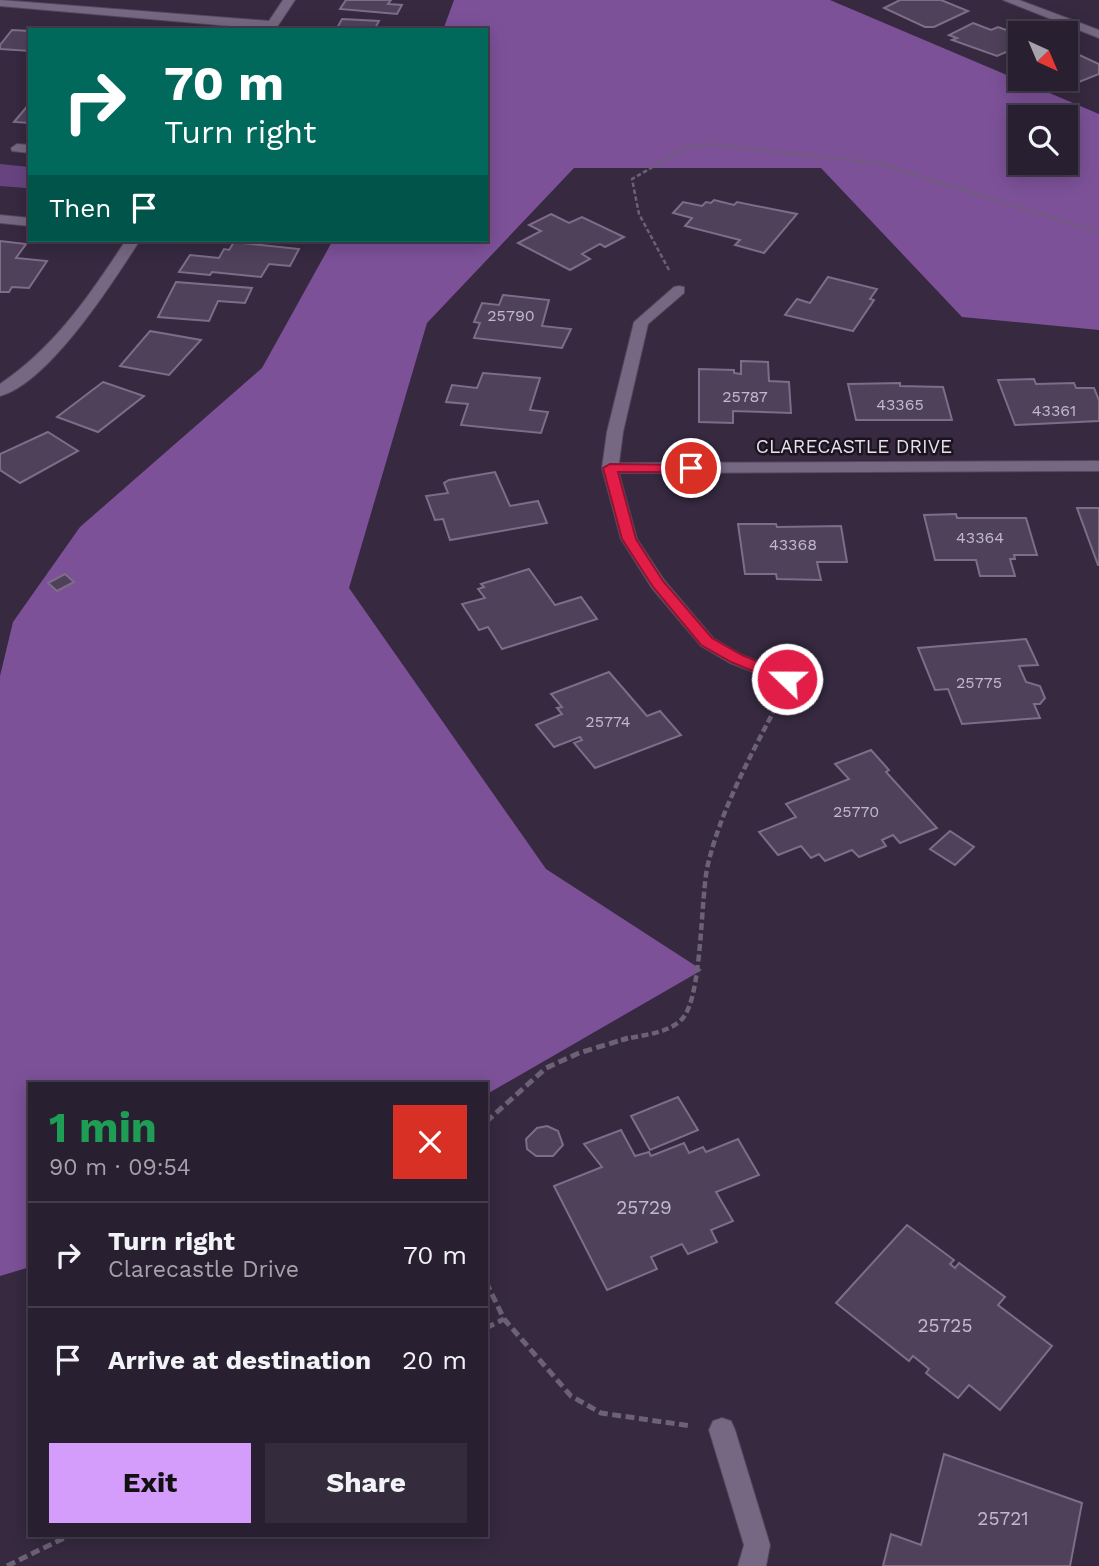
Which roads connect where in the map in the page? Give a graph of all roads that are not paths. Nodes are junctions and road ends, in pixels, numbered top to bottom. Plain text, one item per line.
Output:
1 (289, 0) edge
2 (1009, 0) edge
3 (0, 3) edge
4 (271, 27) edge
5 (1099, 34) edge
6 (0, 219) edge
7 (28, 222) edge
8 (132, 242) edge
9 (679, 290) road end
10 (0, 391) edge
11 (1099, 466) edge
12 (610, 468) junction
13 (787, 679) road end
14 (722, 1430) road end
15 (752, 1566) edge

1 - 4 street
2 - 5 street
3 - 4 street
6 - 7 street
8 - 10 street
9 - 12 street
11 - 12 street, CLARECASTLE DRIVE
12 - 13 street
14 - 15 street

